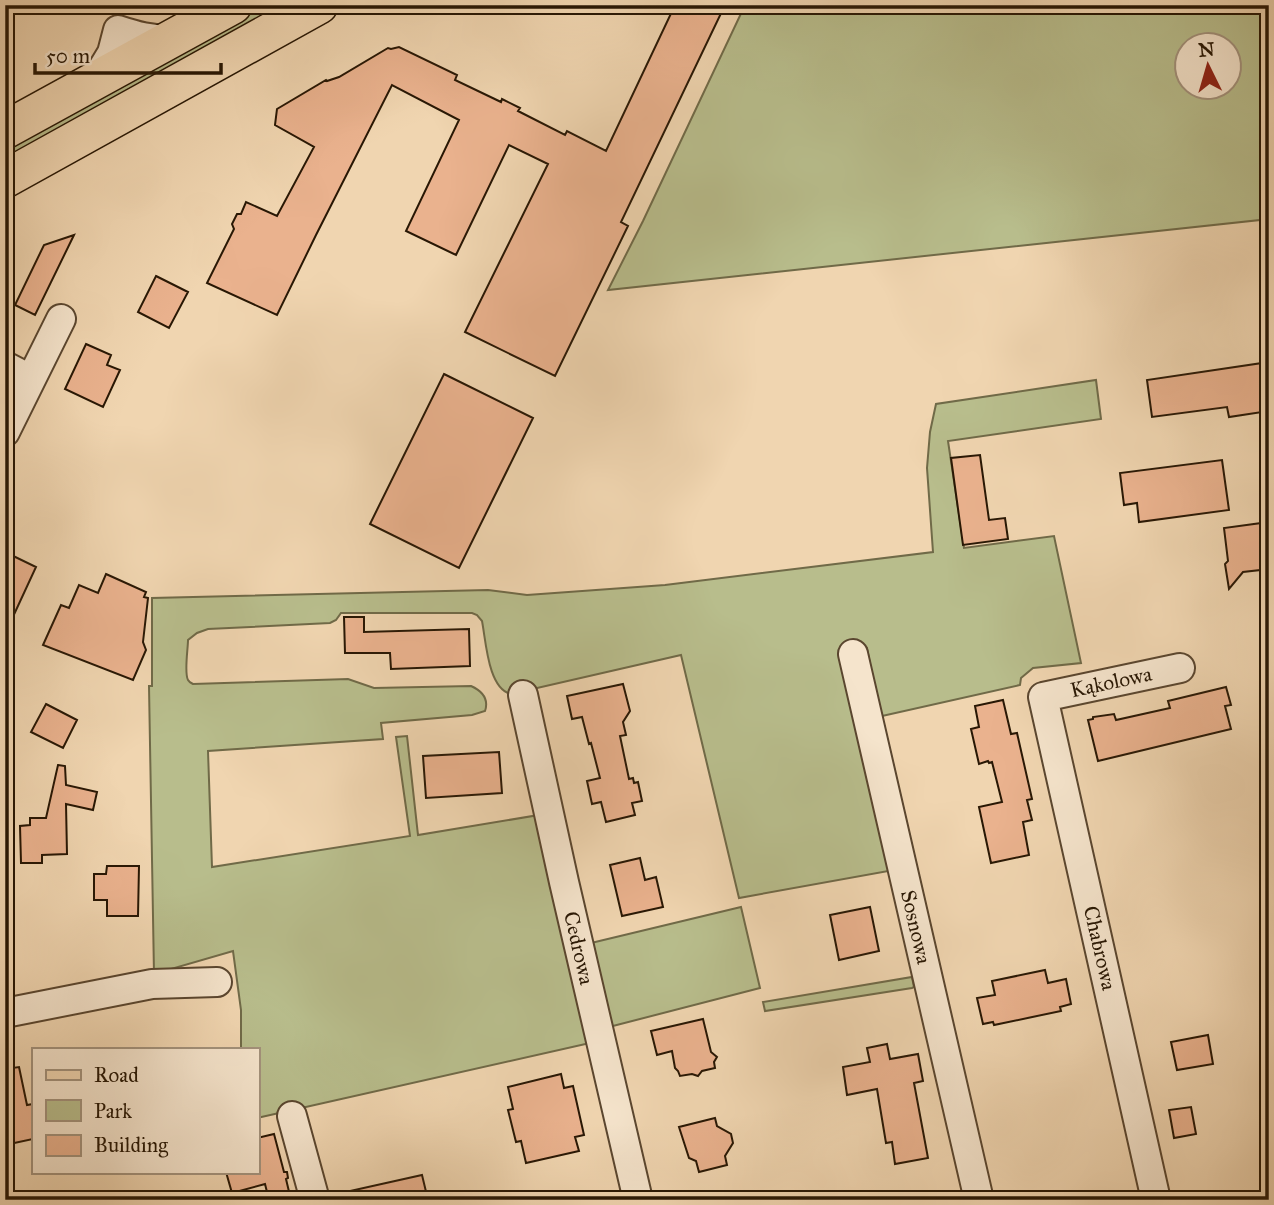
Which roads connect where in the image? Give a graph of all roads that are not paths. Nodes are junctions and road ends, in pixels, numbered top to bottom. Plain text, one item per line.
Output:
1 (233, 5) edge
2 (331, 5) edge
3 (307, 12) edge
4 (5, 130) edge
5 (5, 179) edge
6 (61, 319) dead end
7 (5, 366) edge
8 (30, 380) junction
9 (5, 432) edge
10 (853, 654) dead end
11 (1180, 667) dead end
12 (523, 695) dead end
13 (1043, 697) joint
14 (217, 982) dead end
15 (5, 1013) edge
16 (292, 1116) dead end
17 (314, 1200) edge
18 (638, 1200) edge
19 (979, 1200) edge
20 (1156, 1200) edge

1 - 4 main road
2 - 3 main road
3 - 5 main road
6 - 8 street
7 - 8 street
8 - 9 street
10 - 19 street, Sosnowa
11 - 13 street, Kąkolowa
12 - 18 street, Cedrowa
13 - 20 street, Chabrowa
14 - 15 street
16 - 17 street

